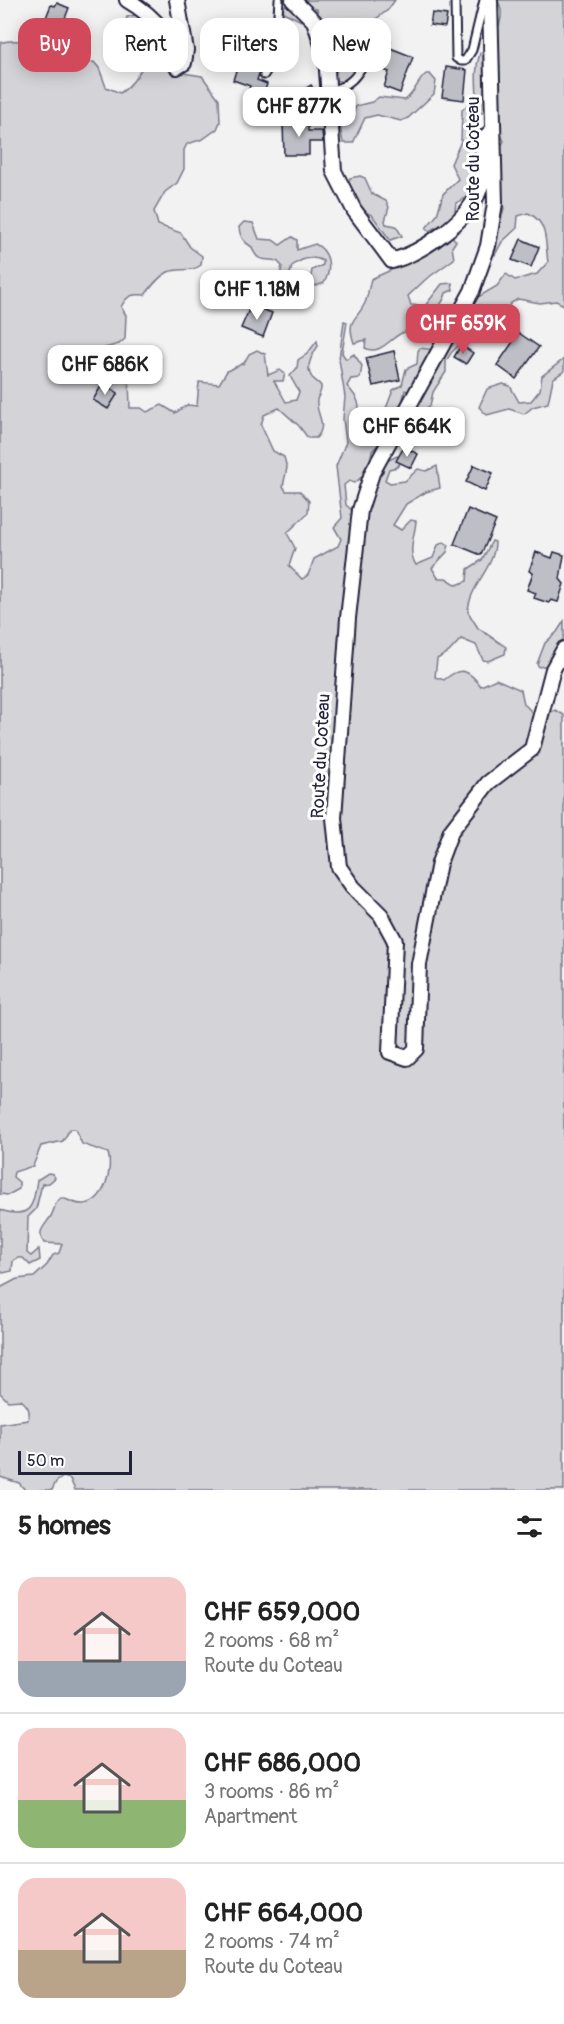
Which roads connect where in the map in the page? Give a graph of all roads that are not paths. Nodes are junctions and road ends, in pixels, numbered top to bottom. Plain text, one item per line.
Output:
1 (127, 0) edge
2 (177, 0) edge
3 (279, 0) edge
4 (293, 0) edge
5 (455, 0) edge
6 (484, 0) edge
7 (490, 0) edge
8 (360, 72) edge
9 (264, 75) dead end
10 (330, 90) junction
11 (493, 130) junction
12 (564, 649) edge

1 - 2 street
3 - 9 lane
4 - 10 street
5 - 6 lane
7 - 11 street, Route du Coteau
8 - 10 lane
10 - 11 street
11 - 12 street, Route du Coteau

